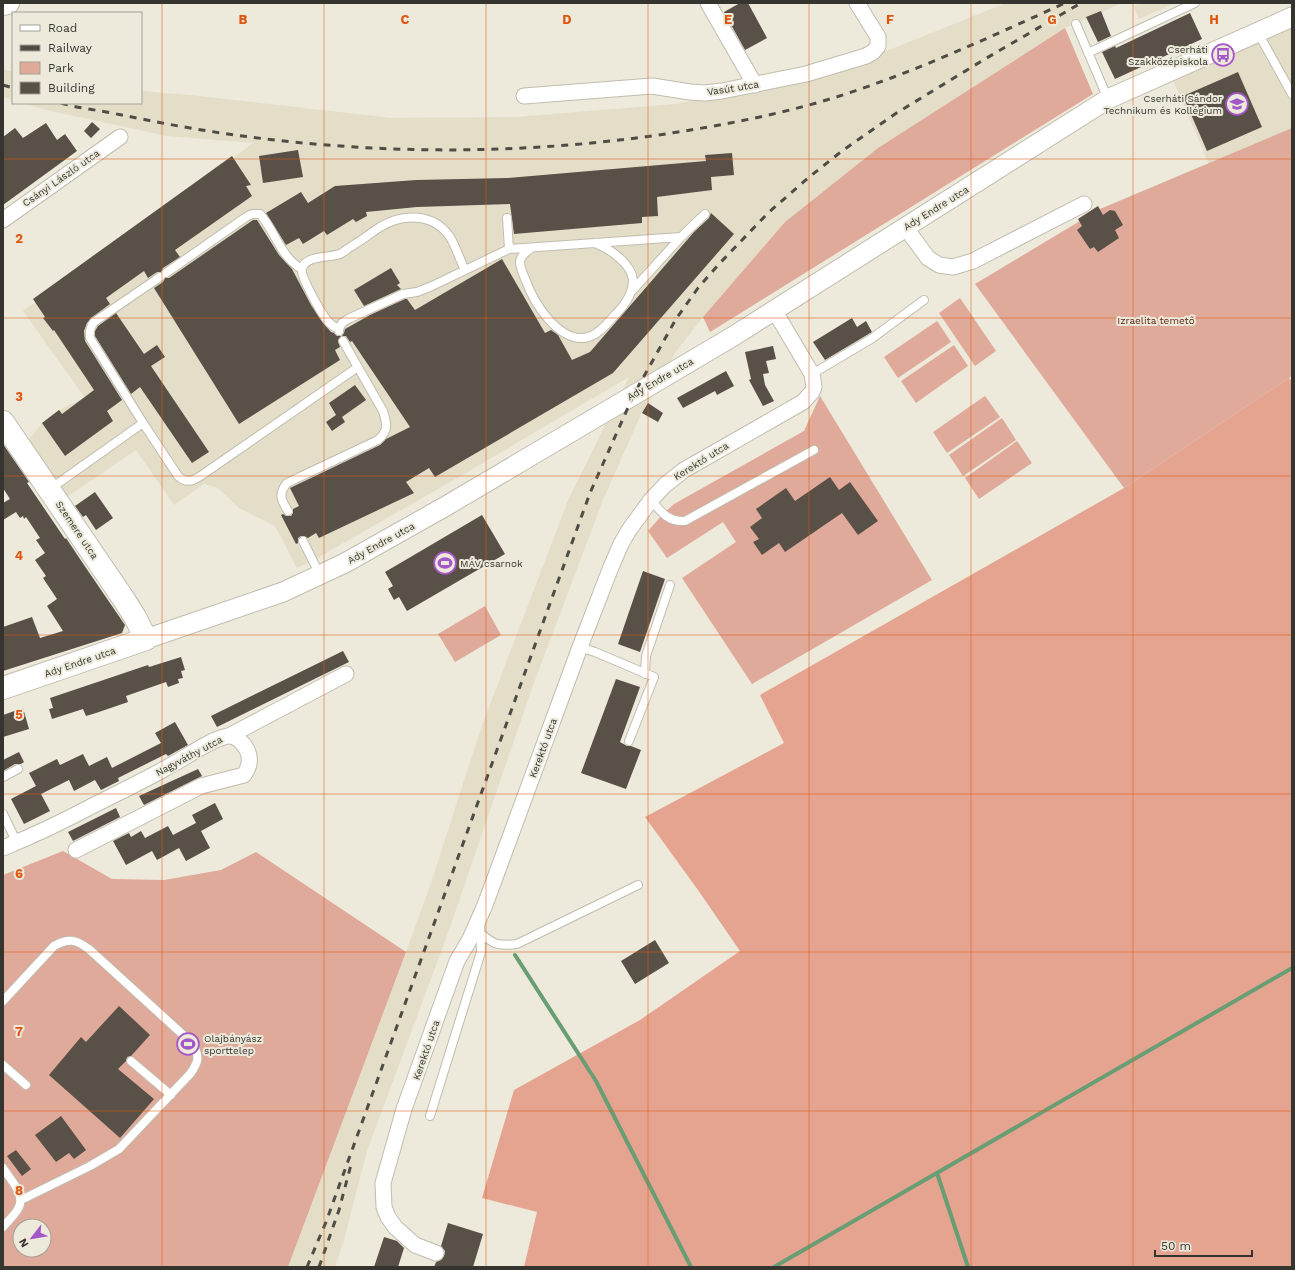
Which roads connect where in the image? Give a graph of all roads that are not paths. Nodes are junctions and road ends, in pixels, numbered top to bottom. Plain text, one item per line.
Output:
1 (8, 3) edge
2 (708, 3) edge
3 (857, 3) edge
4 (1195, 3) edge
5 (3, 4) edge
6 (1292, 17) edge
7 (1076, 24) dead end
8 (1257, 32) junction
9 (1088, 53) junction
10 (755, 85) junction
11 (1292, 94) edge
12 (524, 96) dead end
13 (1108, 99) junction
14 (120, 137) dead end
15 (1084, 204) dead end
16 (705, 214) dead end
17 (507, 218) dead end
18 (3, 220) edge
19 (906, 227) junction
20 (681, 237) junction
21 (594, 243) junction
22 (534, 247) junction
23 (509, 249) junction
24 (302, 269) junction
25 (464, 270) junction
26 (631, 293) junction
27 (924, 300) dead end
28 (774, 310) junction
29 (343, 341) dead end
30 (358, 367) junction
31 (812, 374) junction
32 (3, 422) edge
33 (143, 423) junction
34 (814, 450) dead end
35 (49, 490) junction
36 (651, 500) junction
37 (288, 511) dead end
38 (303, 541) dead end
39 (320, 576) junction
40 (670, 585) dead end
41 (146, 639) junction
42 (580, 647) junction
43 (346, 674) dead end
44 (645, 674) junction
45 (3, 688) edge
46 (229, 736) junction
47 (629, 741) dead end
48 (18, 769) dead end
49 (3, 777) edge
50 (3, 814) edge
51 (17, 842) junction
52 (3, 848) edge
53 (76, 850) dead end
54 (638, 885) dead end
55 (480, 926) junction
56 (3, 1001) edge
57 (131, 1061) dead end
58 (3, 1065) edge
59 (26, 1085) dead end
60 (170, 1095) junction
61 (430, 1116) dead end
62 (3, 1168) edge
63 (21, 1200) junction
64 (3, 1227) edge
65 (436, 1253) dead end

1 - 5 main road
2 - 10 street
3 - 10 street, Vasút utca
4 - 9 lane
6 - 8 street, Ady Endre utca
7 - 9 lane
8 - 11 lane
8 - 13 street, Ady Endre utca
9 - 13 lane
10 - 12 street, Vasút utca
13 - 19 street, Ady Endre utca
14 - 18 street, Csányi László utca
15 - 19 street
16 - 20 lane
17 - 23 lane
19 - 28 street, Ady Endre utca
20 - 21 lane
20 - 26 lane
21 - 22 lane
21 - 26 lane
22 - 23 lane
22 - 26 lane
23 - 25 lane
24 - 25 lane
24 - 25 lane
24 - 33 lane
27 - 31 lane
28 - 31 street
28 - 39 street, Ady Endre utca
29 - 30 lane
30 - 33 lane
30 - 37 lane
31 - 36 street, Kerektó utca
32 - 35 main road, Szemere utca
33 - 35 lane
34 - 36 lane
35 - 41 main road, Szemere utca
36 - 42 street, Kerektó utca
38 - 39 lane
39 - 41 street, Ady Endre utca
40 - 44 lane
41 - 45 main road, Ady Endre utca
42 - 44 lane
42 - 55 street, Kerektó utca
43 - 46 street
44 - 47 lane
46 - 51 street, Nagyváthy utca
46 - 53 street, Nagyváthy utca
48 - 49 lane
50 - 51 lane
51 - 52 street, Nagyváthy utca
54 - 55 lane
55 - 61 lane
55 - 65 street, Kerektó utca
56 - 60 lane
57 - 60 lane
58 - 59 lane
60 - 63 lane
62 - 63 lane
63 - 64 lane

